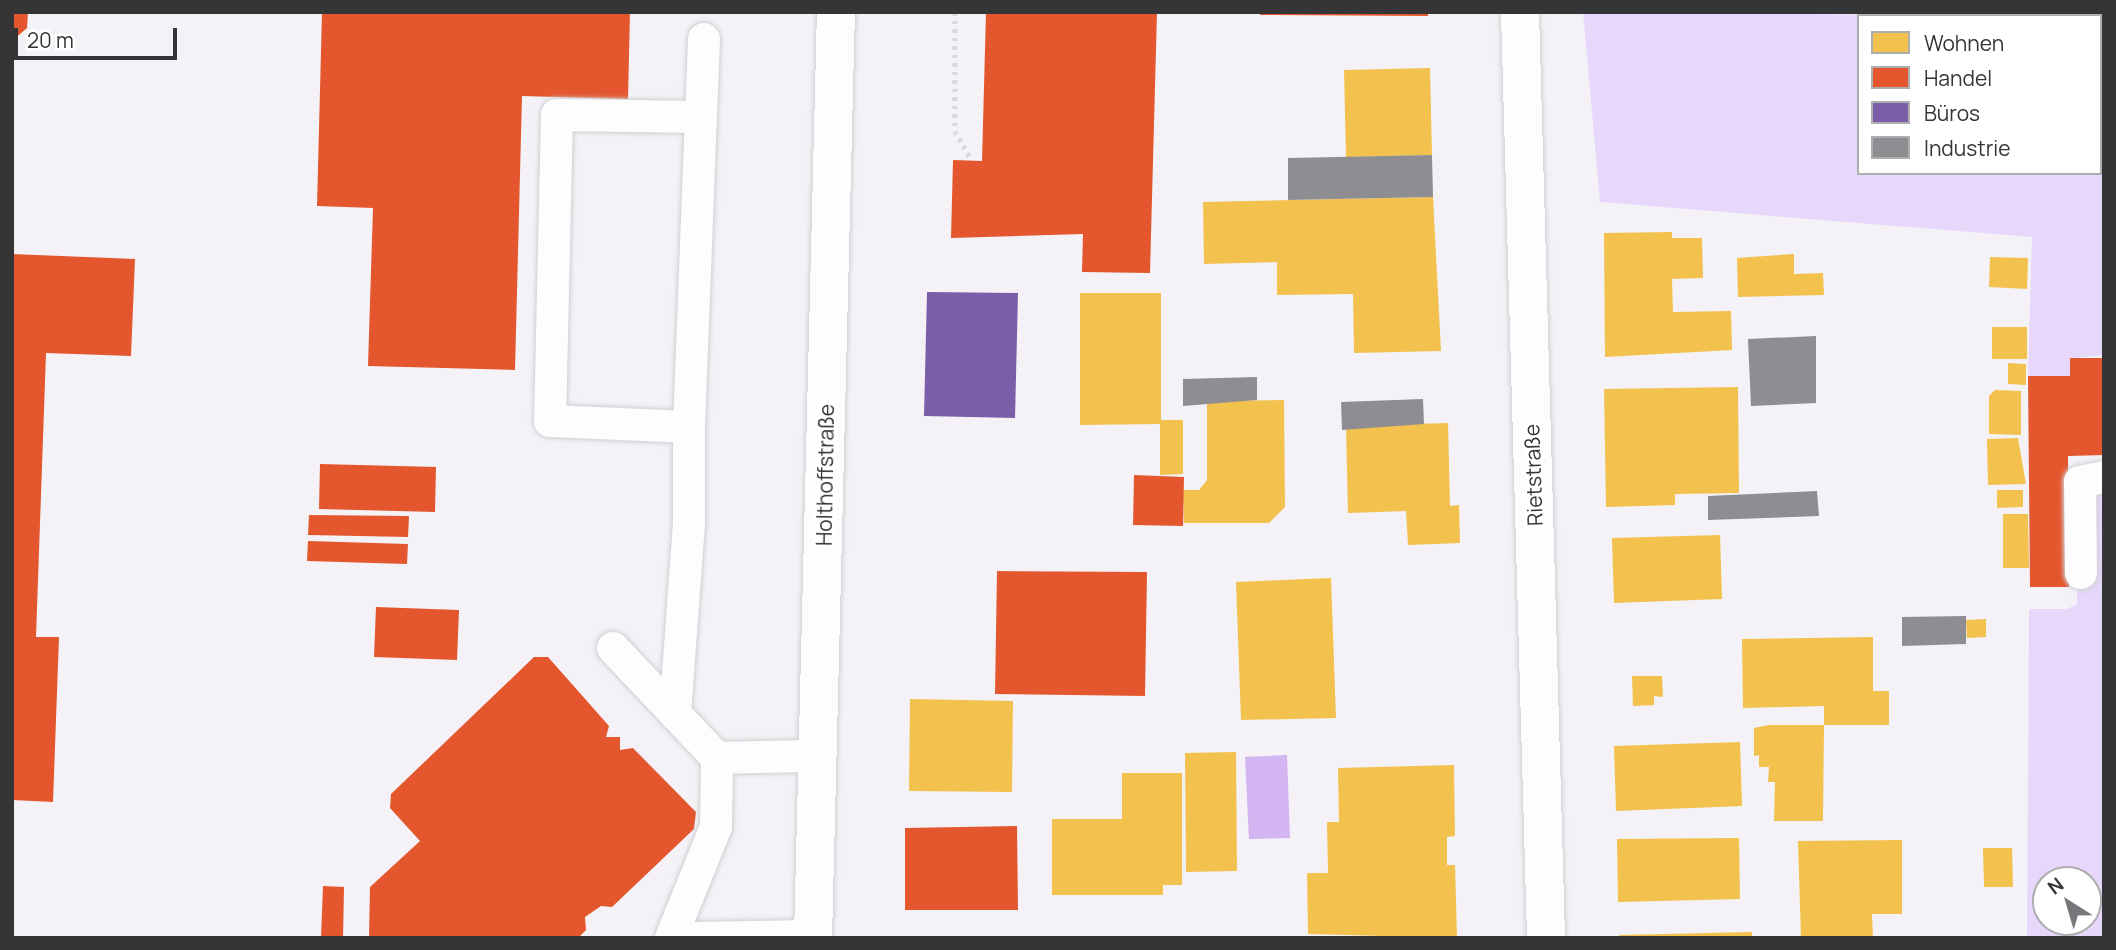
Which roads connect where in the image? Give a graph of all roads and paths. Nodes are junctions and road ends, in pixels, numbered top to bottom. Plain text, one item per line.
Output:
1 (836, 12) edge
2 (956, 12) edge
3 (1520, 12) edge
4 (704, 39) dead end
5 (701, 117) junction
6 (972, 161) dead end
7 (689, 427) junction
8 (2104, 477) edge
9 (2081, 573) dead end
10 (613, 648) dead end
11 (675, 714) junction
12 (817, 756) junction
13 (717, 758) junction
14 (813, 937) edge
15 (671, 938) edge
16 (692, 938) edge
17 (1546, 938) edge

1 - 12 street, Holthoffstraße
2 - 6 path
3 - 17 street, Rietstraße
4 - 5 lane
5 - 7 lane
5 - 7 lane
7 - 11 lane
8 - 9 lane
10 - 11 lane
11 - 13 lane
12 - 13 lane
12 - 14 street, Holthoffstraße
13 - 15 lane
14 - 16 lane

